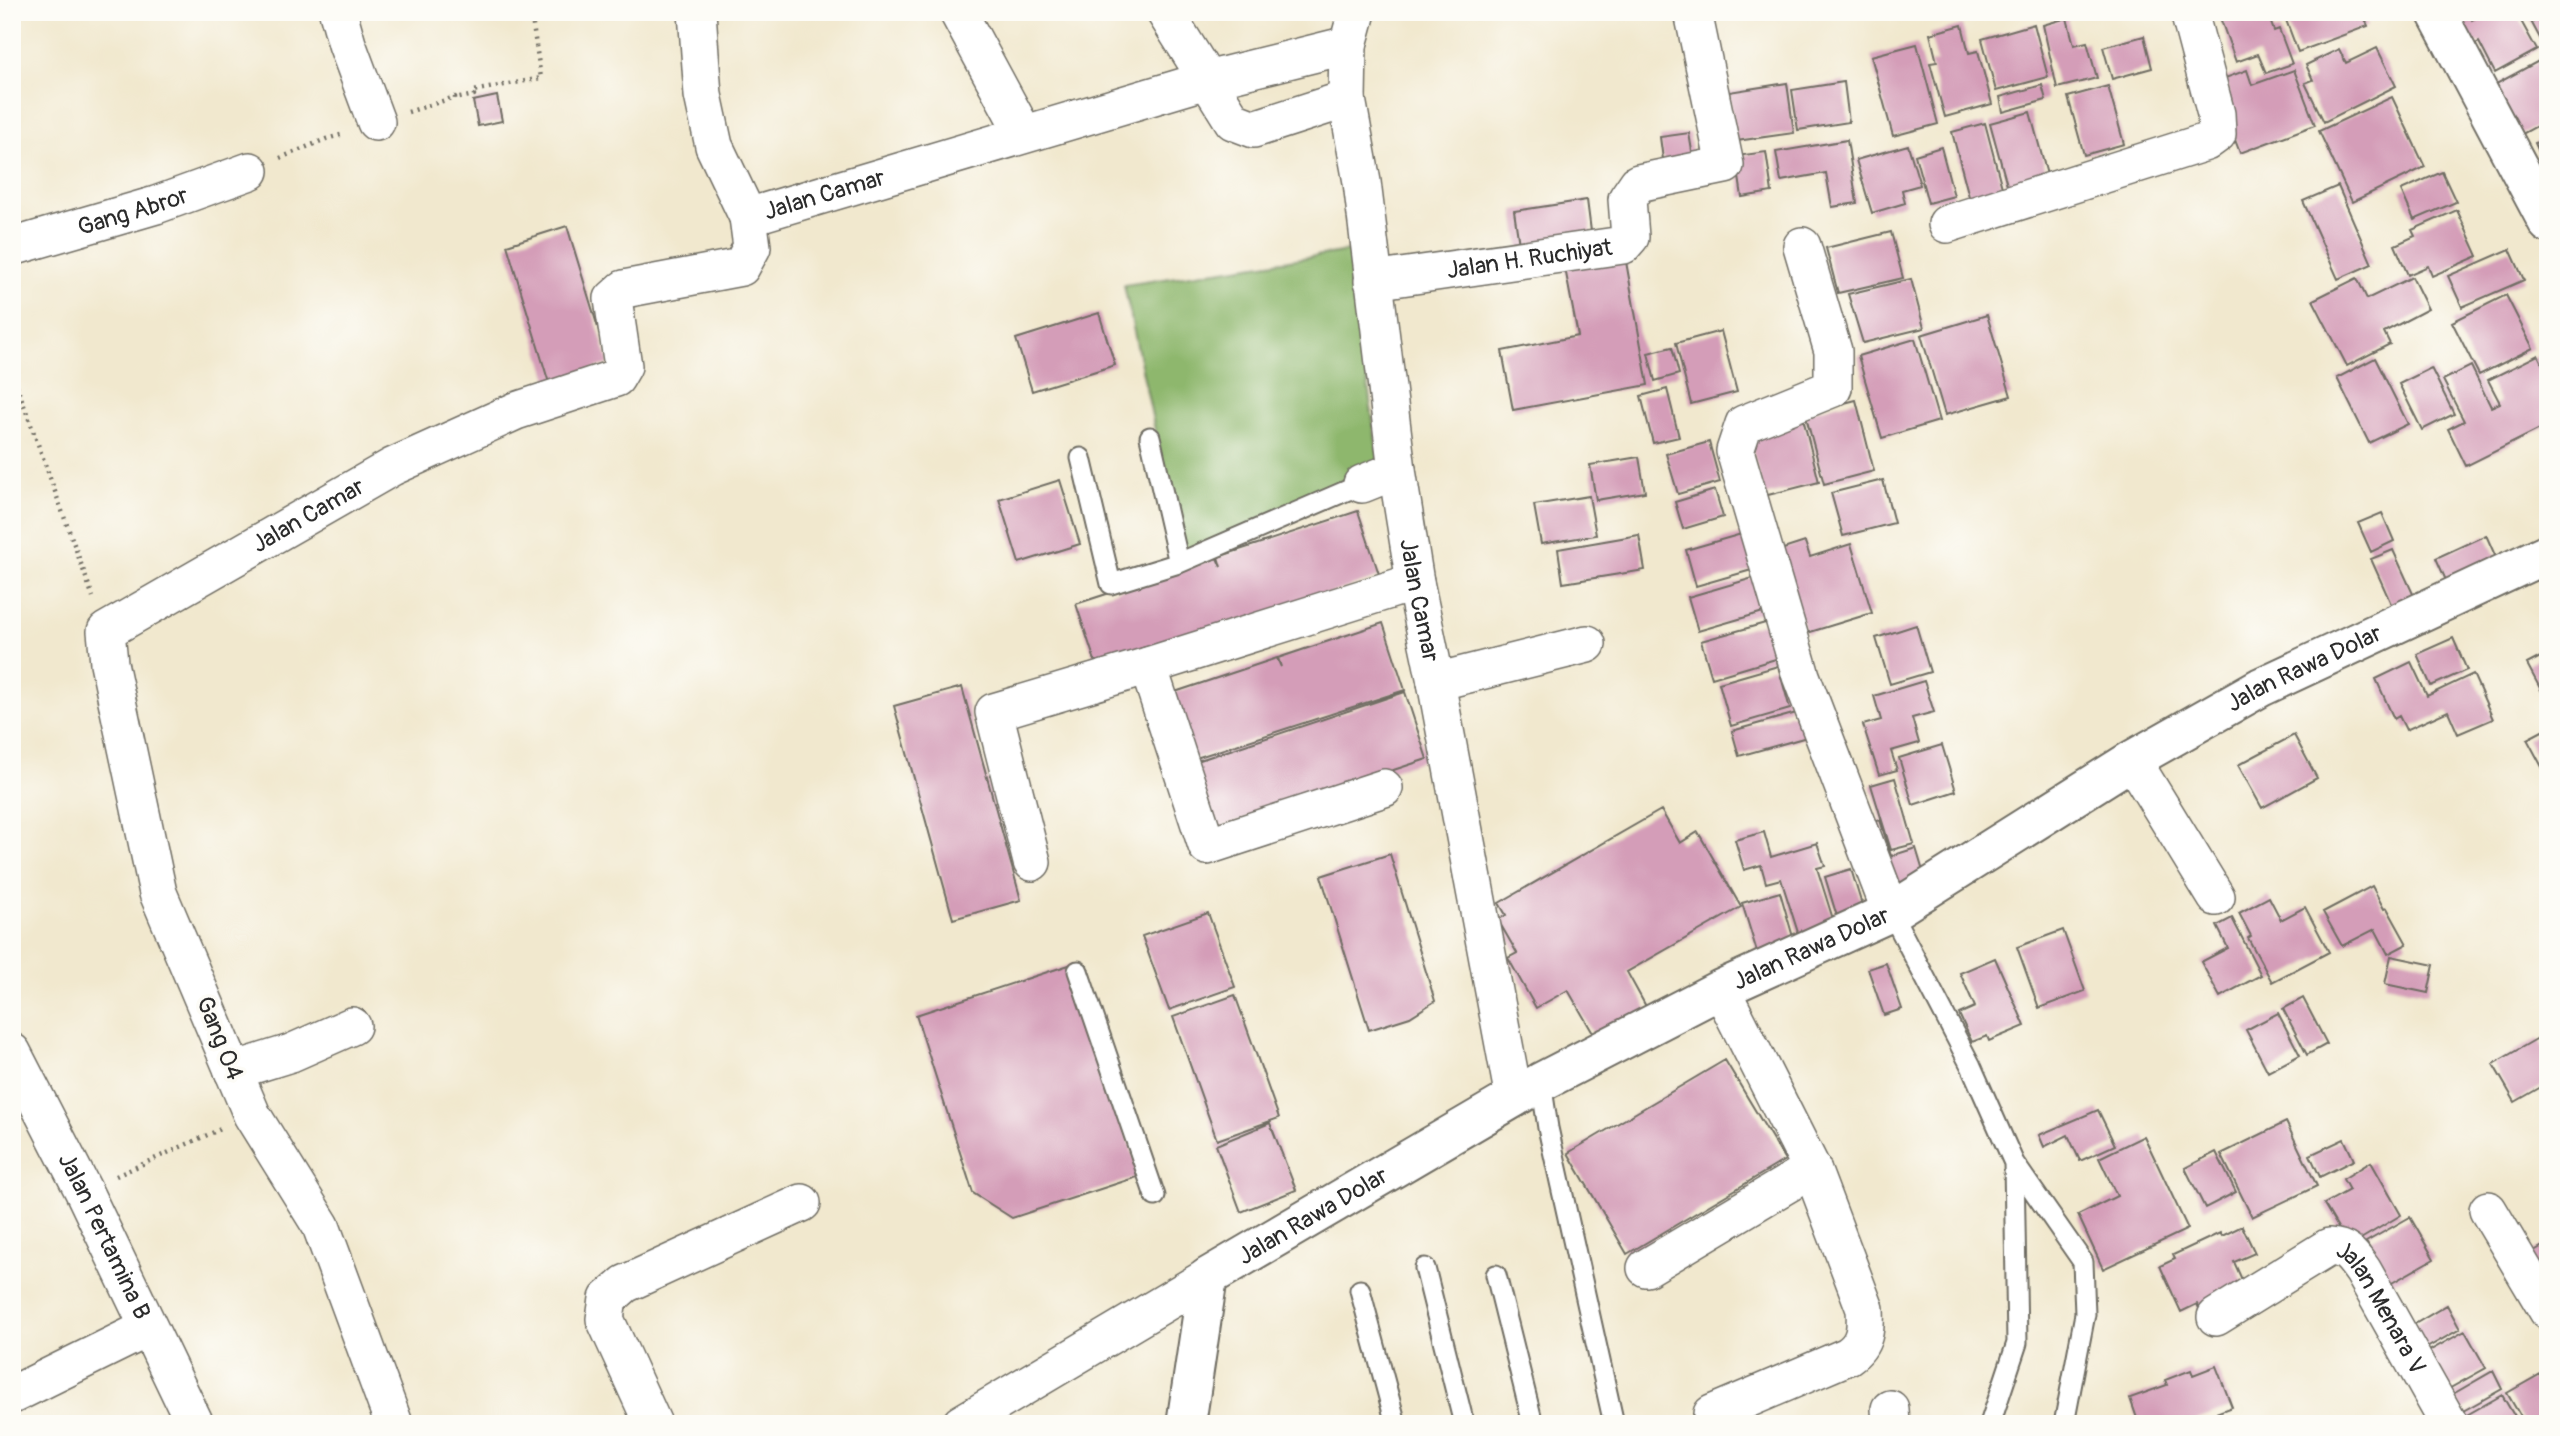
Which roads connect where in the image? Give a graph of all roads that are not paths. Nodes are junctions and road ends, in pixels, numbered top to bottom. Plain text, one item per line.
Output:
1 (338, 12) edge
2 (697, 12) edge
3 (958, 12) edge
4 (1165, 12) edge
5 (1693, 12) edge
6 (2189, 12) edge
7 (2436, 12) edge
8 (1353, 29) edge
9 (1206, 80) junction
10 (1347, 99) junction
11 (376, 122) road end
12 (1024, 134) junction
13 (250, 171) road end
14 (748, 217) junction
15 (2548, 223) edge
16 (1947, 224) dead end
17 (1801, 246) dead end
18 (12, 247) edge
19 (1373, 281) junction
20 (1150, 437) dead end
21 (1081, 458) dead end
22 (1397, 470) junction
23 (1362, 484) joint
24 (2548, 553) edge
25 (1179, 563) junction
26 (1415, 582) junction
27 (106, 631) joint
28 (1587, 645) dead end
29 (1148, 666) junction
30 (1436, 682) junction
31 (2132, 760) junction
32 (1384, 788) dead end
33 (1032, 862) dead end
34 (2216, 897) dead end
35 (1891, 912) junction
36 (1078, 971) dead end
37 (1721, 989) junction
38 (352, 1026) dead end
39 (12, 1052) edge
40 (233, 1071) junction
41 (1527, 1090) junction
42 (24, 1101) edge
43 (2014, 1163) junction
44 (1811, 1169) junction
45 (1155, 1196) dead end
46 (802, 1203) dead end
47 (2488, 1210) dead end
48 (1425, 1268) dead end
49 (1646, 1268) dead end
50 (1496, 1275) dead end
51 (1208, 1277) junction
52 (1360, 1290) dead end
53 (2548, 1311) edge
54 (2216, 1317) dead end
55 (148, 1328) junction
56 (12, 1395) edge
57 (1712, 1414) dead end
58 (195, 1424) edge
59 (394, 1424) edge
60 (653, 1424) edge
61 (961, 1424) edge
62 (1186, 1424) edge
63 (1396, 1424) edge
64 (1464, 1424) edge
65 (1533, 1424) edge
66 (1614, 1424) edge
67 (1990, 1424) edge
68 (2064, 1424) edge
69 (2449, 1424) edge

1 - 11 street
2 - 14 street, Jalan Camar
3 - 12 street
4 - 9 street
5 - 19 street, Jalan H. Ruchiyat
6 - 16 street
7 - 15 street
8 - 9 street, Jalan Camar
8 - 10 street, Jalan Camar
9 - 10 street
9 - 12 street, Jalan Camar
10 - 19 street, Jalan Camar
12 - 14 street, Jalan Camar
13 - 18 street, Gang Abror
14 - 27 street, Jalan Camar
17 - 35 street
19 - 22 street, Jalan Camar
20 - 25 lane
21 - 25 lane
22 - 23 street
22 - 26 street, Jalan Camar
23 - 25 lane
24 - 31 street, Jalan Rawa Dolar
26 - 29 street
26 - 30 street, Jalan Camar
27 - 40 street, Gang 04
28 - 30 street
29 - 32 street
29 - 33 street
30 - 41 street, Jalan Camar
31 - 34 street
31 - 35 street, Jalan Rawa Dolar
35 - 37 street, Jalan Rawa Dolar
35 - 43 lane
36 - 45 lane
37 - 41 street, Jalan Rawa Dolar
37 - 44 street
38 - 40 street
39 - 42 street, Jalan Pertamina B
40 - 59 street, Gang 04
41 - 51 street, Jalan Rawa Dolar
41 - 66 lane
42 - 55 street, Jalan Pertamina B
43 - 67 lane
43 - 68 lane
44 - 49 street
44 - 57 street
46 - 60 street
47 - 53 street
48 - 64 lane
50 - 65 lane
51 - 61 street
51 - 62 street
52 - 63 lane
54 - 69 street, Jalan Menara V
55 - 56 street
55 - 58 street, Jalan Pertamina B

